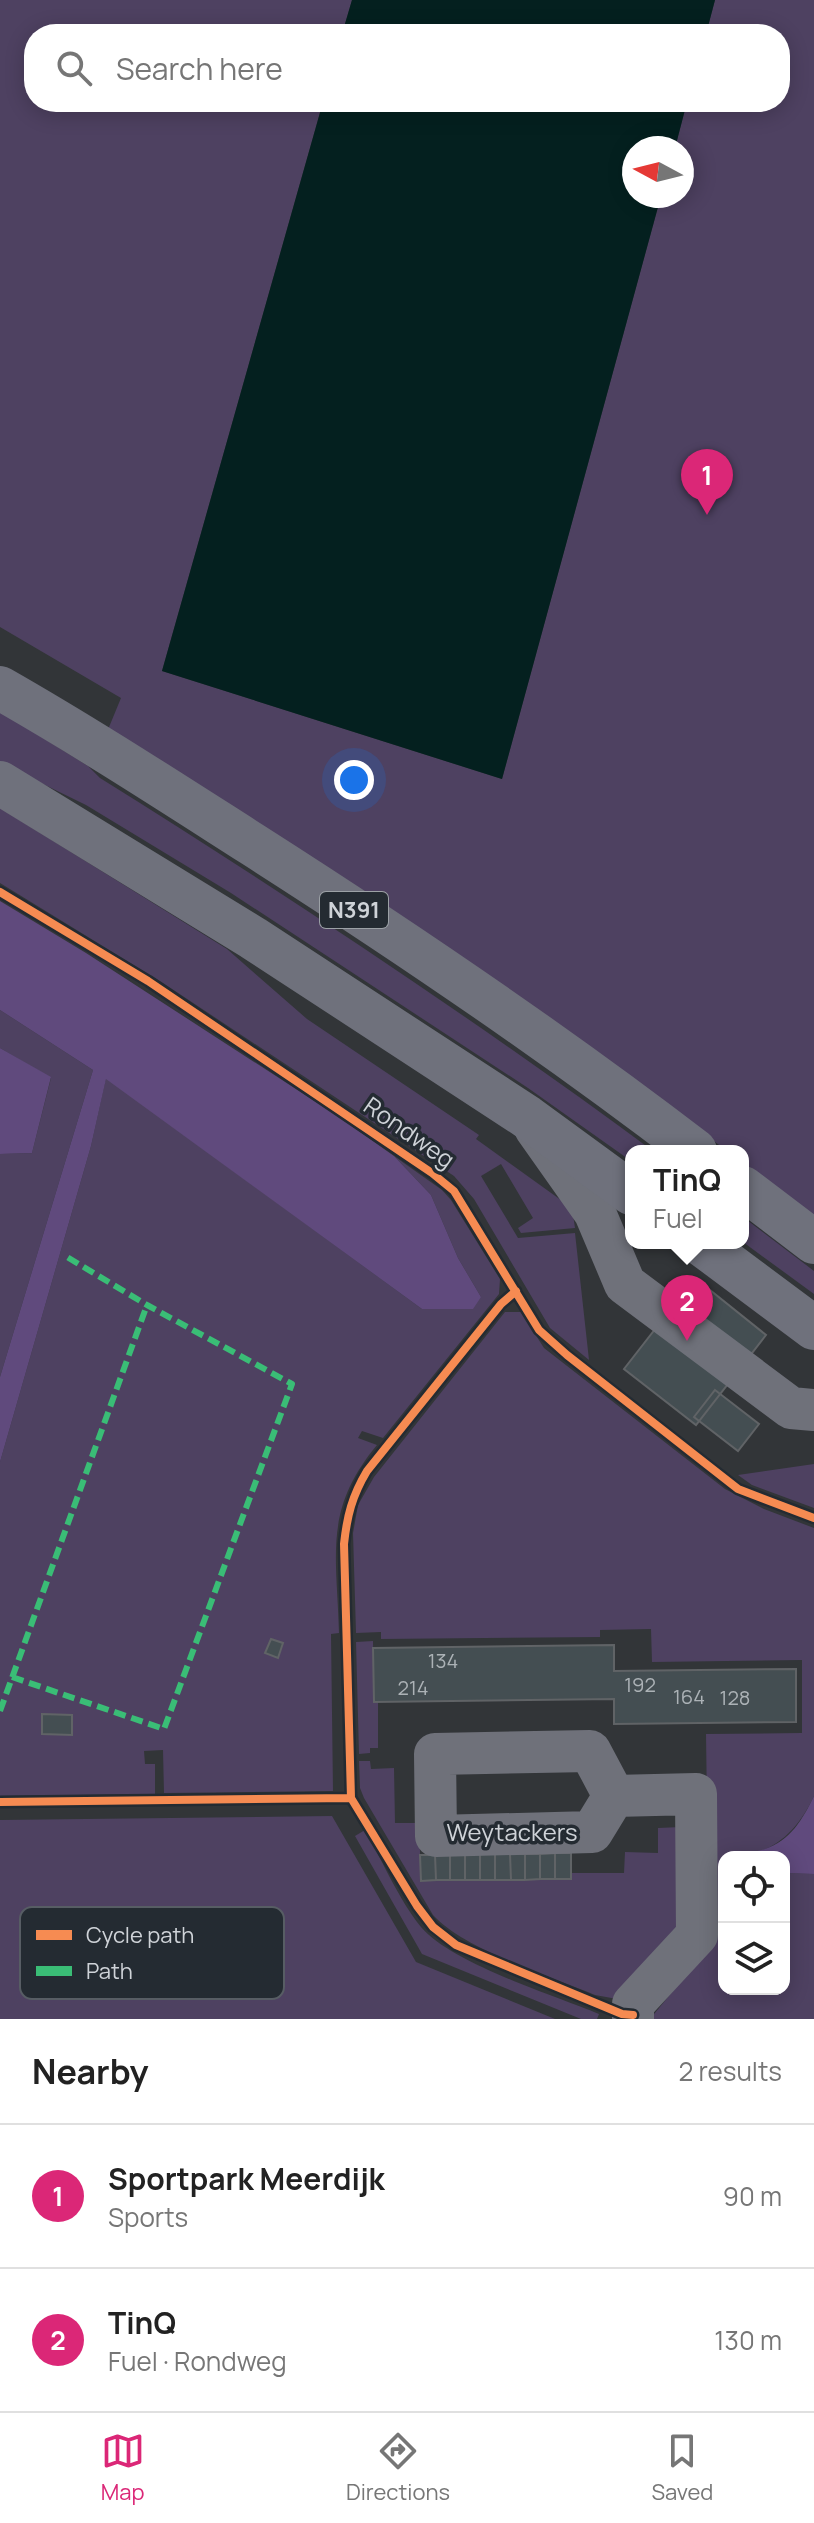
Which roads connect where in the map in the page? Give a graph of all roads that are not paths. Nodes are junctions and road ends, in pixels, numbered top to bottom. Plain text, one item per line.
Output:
1 (0, 688) edge
2 (0, 783) edge
3 (527, 1117) junction
4 (687, 1145) edge
5 (625, 1189) edge
6 (749, 1193) edge
7 (814, 1242) edge
8 (708, 1249) edge
9 (814, 1328) edge
10 (814, 1410) edge
11 (614, 1796) dead end
12 (633, 2019) edge

1 - 4 main road, N391
2 - 3 main road
3 - 5 main road
3 - 10 street
6 - 7 main road
8 - 9 main road
11 - 12 street

